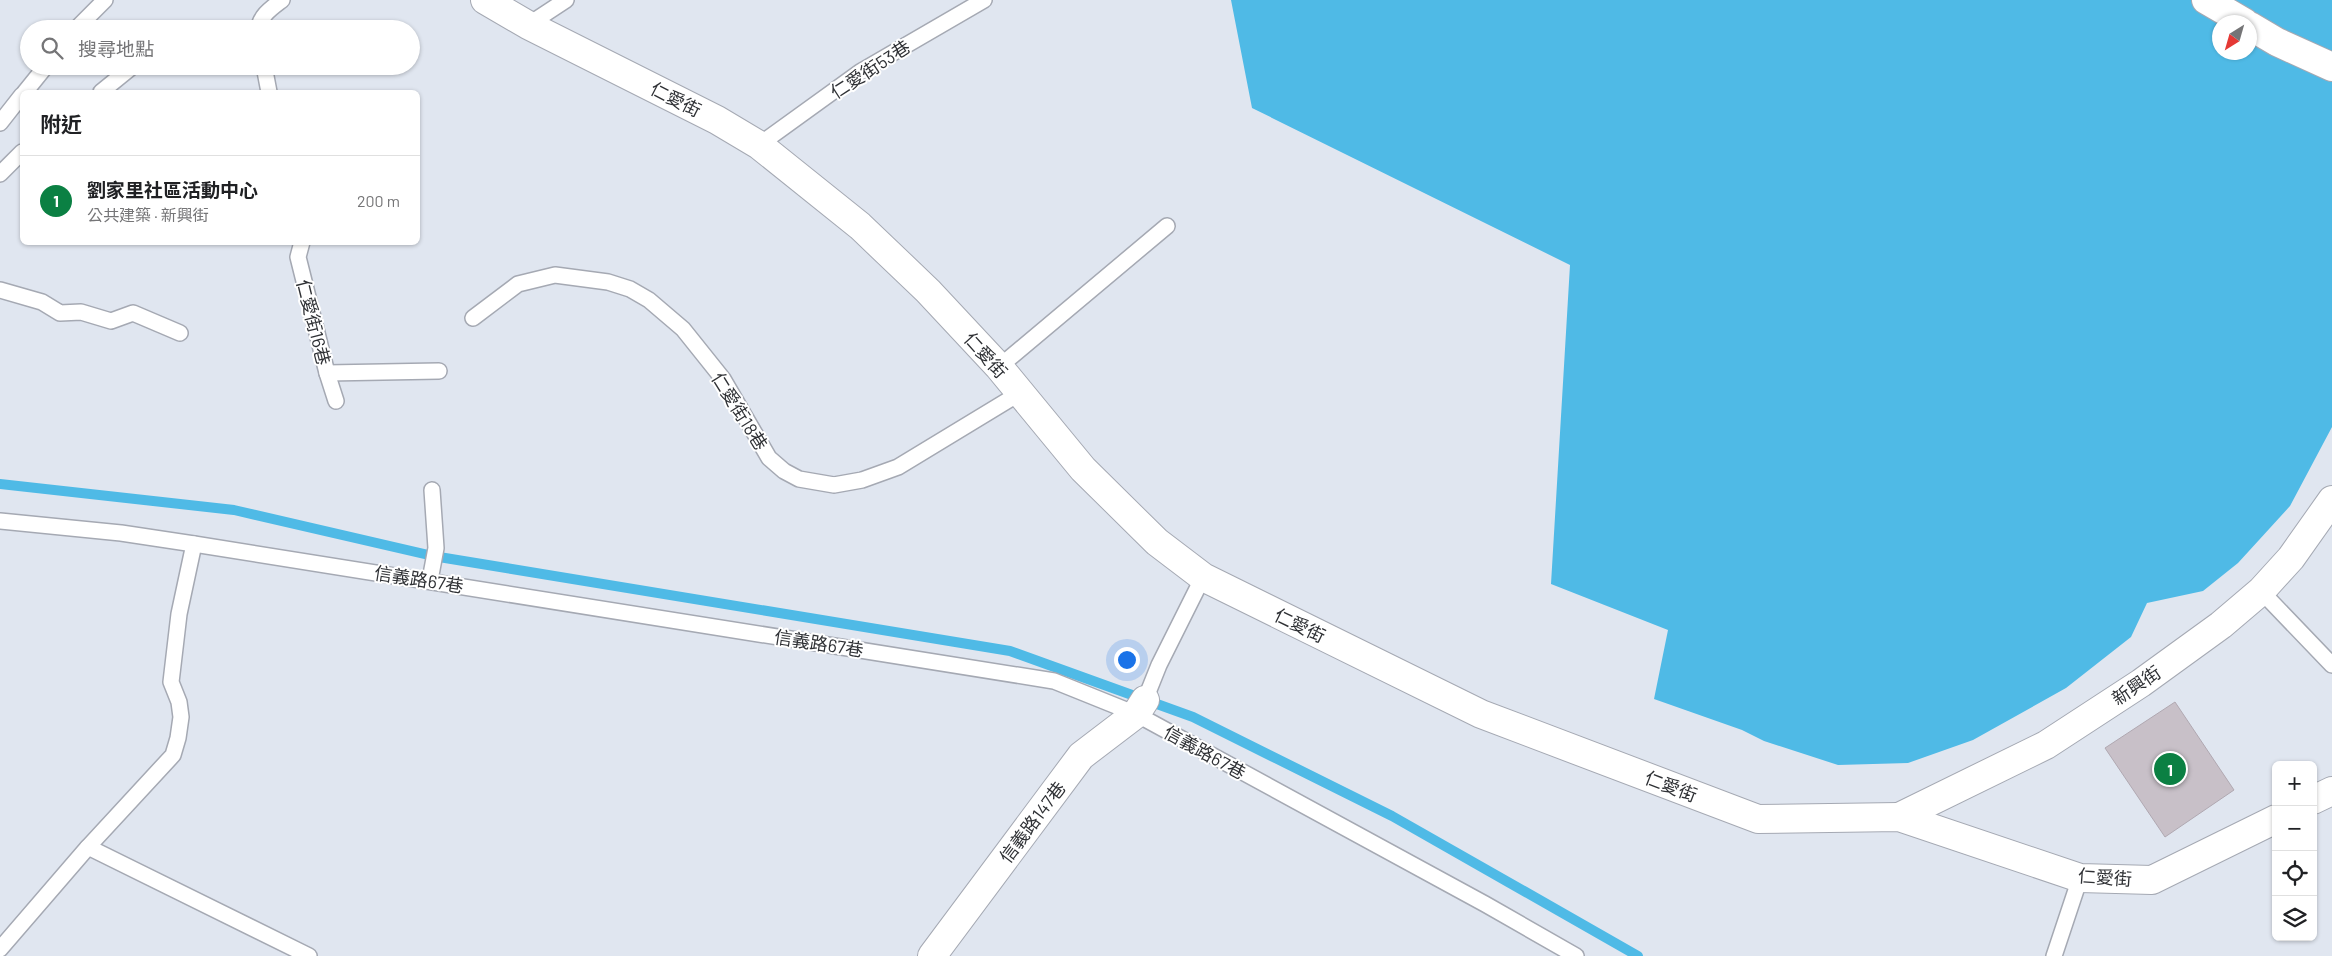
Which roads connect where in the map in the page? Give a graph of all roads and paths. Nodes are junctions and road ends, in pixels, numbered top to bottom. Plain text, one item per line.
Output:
1 (104, 0) edge
2 (282, 0) edge
3 (485, 0) edge
4 (566, 0) edge
5 (984, 0) edge
6 (2206, 0) edge
7 (2232, 15) edge
8 (85, 20) edge
9 (262, 20) edge
10 (528, 25) junction
11 (2257, 30) edge
12 (2332, 67) edge
13 (39, 75) edge
14 (122, 75) edge
15 (266, 75) edge
16 (27, 90) edge
17 (103, 90) edge
18 (269, 90) edge
19 (20, 99) edge
20 (0, 123) edge
21 (759, 145) junction
22 (20, 154) edge
23 (0, 174) edge
24 (1167, 226) dead end
25 (301, 245) edge
26 (0, 290) edge
27 (473, 318) dead end
28 (180, 333) dead end
29 (999, 367) junction
30 (439, 371) dead end
31 (327, 373) junction
32 (1020, 393) junction
33 (336, 401) dead end
34 (432, 490) dead end
35 (2332, 500) edge
36 (0, 521) edge
37 (194, 544) junction
38 (432, 576) junction
39 (1203, 577) junction
40 (2261, 591) junction
41 (2332, 665) edge
42 (1141, 707) junction
43 (2332, 791) edge
44 (2317, 798) edge
45 (1899, 817) junction
46 (2272, 821) edge
47 (88, 847) junction
48 (2080, 878) junction
49 (0, 949) edge
50 (309, 956) edge
51 (932, 956) edge
52 (1576, 956) edge
53 (2054, 956) edge

1 - 8 lane
2 - 9 lane
3 - 10 street, 仁愛街
4 - 10 lane
5 - 21 lane, 仁愛街53巷
6 - 7 street
10 - 21 street, 仁愛街
11 - 12 street
13 - 16 lane
14 - 17 lane
15 - 18 lane
19 - 20 lane
21 - 29 street, 仁愛街
22 - 23 lane
24 - 29 lane
25 - 31 lane, 仁愛街16巷
26 - 28 lane
27 - 32 lane, 仁愛街18巷
29 - 32 street, 仁愛街
30 - 31 lane
31 - 33 lane, 仁愛街16巷
32 - 39 street, 仁愛街
34 - 38 lane
35 - 40 street, 新興街
36 - 37 lane, 信義路67巷
37 - 38 lane, 信義路67巷
37 - 47 lane
38 - 42 lane, 信義路67巷
39 - 42 lane
39 - 45 street, 仁愛街
40 - 41 lane
40 - 45 street, 新興街
42 - 51 street, 信義路147巷
42 - 52 lane, 信義路67巷
43 - 44 street
45 - 48 street, 仁愛街
46 - 48 street, 仁愛街
47 - 49 lane
47 - 50 lane
48 - 53 lane

